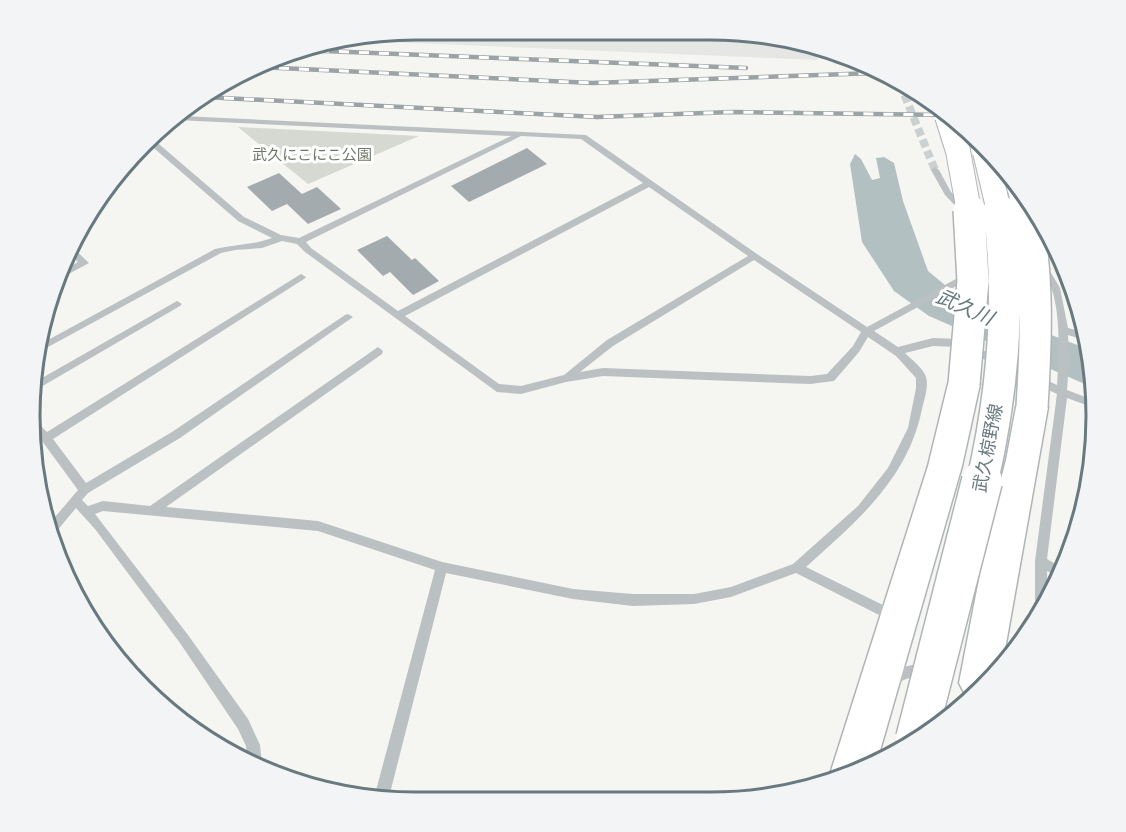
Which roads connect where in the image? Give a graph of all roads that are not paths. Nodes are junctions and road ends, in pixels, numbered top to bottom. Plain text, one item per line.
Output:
1 (186, 118) edge
2 (950, 127) edge
3 (520, 135) junction
4 (155, 145) edge
5 (988, 163) edge
6 (935, 170) tunnel mouth
7 (649, 183) junction
8 (1025, 212) edge
9 (982, 223) dead end
10 (991, 228) dead end
11 (282, 238) junction
12 (1041, 239) edge
13 (300, 241) junction
14 (1016, 249) junction
15 (1049, 255) edge
16 (76, 256) edge
17 (754, 256) junction
18 (993, 263) dead end
19 (983, 268) dead end
20 (70, 270) edge
21 (301, 277) dead end
22 (177, 304) dead end
23 (399, 315) junction
24 (348, 316) dead end
25 (867, 331) junction
26 (1064, 334) junction
27 (1076, 335) edge
28 (48, 344) edge
29 (378, 351) dead end
30 (897, 351) junction
31 (566, 378) junction
32 (42, 382) edge
33 (1052, 394) junction
34 (1085, 401) edge
35 (41, 433) edge
36 (46, 438) junction
37 (80, 496) junction
38 (153, 510) junction
39 (86, 512) junction
40 (56, 524) edge
41 (1041, 561) junction
42 (442, 567) junction
43 (797, 568) junction
44 (1053, 569) edge
45 (1042, 592) edge
46 (900, 619) junction
47 (976, 666) edge
48 (879, 688) junction
49 (919, 728) edge
50 (254, 755) edge
51 (856, 762) edge
52 (384, 790) edge

1 - 3 street
2 - 46 main road, bridge
3 - 7 street
3 - 13 street
4 - 11 street
5 - 49 main road, 武久椋野線, bridge
6 - 9 street
7 - 17 street
7 - 23 street
8 - 33 main road, bridge
10 - 14 street
11 - 13 street
11 - 28 street
12 - 14 street
13 - 23 street
14 - 15 street
14 - 18 street
14 - 26 street
16 - 20 street
17 - 25 street
17 - 31 street
19 - 25 street
21 - 36 street
22 - 32 street
23 - 31 street
24 - 37 street
25 - 30 street
25 - 31 street
26 - 27 street
26 - 33 street
29 - 38 street
30 - 33 street
30 - 43 street
33 - 34 street
33 - 41 street
33 - 47 main road
35 - 36 street
36 - 37 street
37 - 39 street
37 - 40 street
38 - 39 street
38 - 42 street
39 - 50 street
41 - 44 street
41 - 45 street
42 - 43 street
42 - 52 street
43 - 46 street
46 - 48 main road
47 - 48 street
48 - 51 main road

